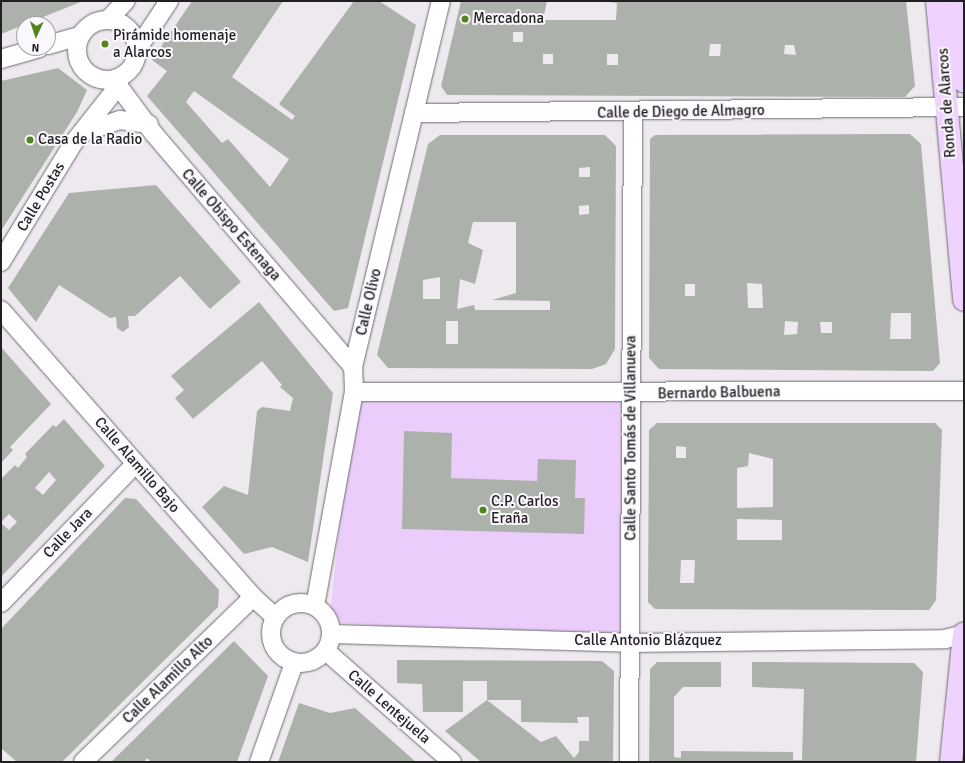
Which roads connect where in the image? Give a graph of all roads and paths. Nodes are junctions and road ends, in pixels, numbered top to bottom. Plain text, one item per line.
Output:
1 (126, 1) edge
2 (169, 1) edge
3 (937, 1) edge
4 (955, 1) edge
5 (439, 2) edge
6 (108, 20) junction
7 (80, 36) junction
8 (56, 43) edge
9 (138, 48) junction
10 (16, 55) edge
11 (1, 59) edge
12 (116, 82) junction
13 (964, 82) edge
14 (956, 108) edge
15 (414, 113) junction
16 (633, 113) junction
17 (149, 124) junction
18 (82, 133) junction
19 (1, 262) edge
20 (964, 300) edge
21 (1, 310) edge
22 (353, 367) junction
23 (964, 391) edge
24 (354, 392) junction
25 (631, 394) junction
26 (136, 463) junction
27 (254, 597) junction
28 (1, 603) edge
29 (315, 606) junction
30 (275, 617) junction
31 (332, 634) junction
32 (964, 634) edge
33 (629, 643) junction
34 (326, 651) junction
35 (294, 663) junction
36 (83, 762) edge
37 (259, 762) edge
38 (452, 762) edge
39 (629, 762) edge
40 (951, 762) edge

1 - 6 street
2 - 9 street
3 - 14 highway, Ronda de Alarcos
4 - 13 highway, Ronda de Alarcos
5 - 15 street, Calle Olivo
6 - 7 street
6 - 9 street
7 - 8 street
7 - 12 street
9 - 12 street
10 - 11 street
12 - 17 street, Calle Obispo Estenaga
12 - 18 street, Calle Postas
14 - 16 street, Calle de Diego de Almagro
14 - 20 highway, Ronda de Alarcos
15 - 16 street, Calle de Diego de Almagro
15 - 22 street, Calle Olivo
16 - 25 street, Calle Santo Tomás de Villanueva
17 - 18 street
17 - 22 street, Calle Obispo Estenaga
18 - 19 street, Calle Postas
21 - 26 street, Calle Alamillo Bajo
22 - 24 street, Calle Olivo
23 - 25 street, Bernardo Balbuena
24 - 25 street, Bernardo Balbuena
24 - 29 street, Calle Olivo
25 - 33 street, Calle Santo Tomás de Villanueva
26 - 27 street, Calle Alamillo Bajo
26 - 28 street, Calle Jara
27 - 30 street, Calle Alamillo Bajo
27 - 36 street, Calle Alamillo Alto
29 - 30 street
29 - 31 street
30 - 35 street
31 - 33 street, Calle Antonio Blázquez
31 - 34 street
32 - 33 street, Calle Antonio Blázquez
32 - 40 highway
33 - 39 street, Calle Santo Tomás de Villanueva
34 - 35 street
34 - 38 street, Calle Lentejuela
35 - 37 street

